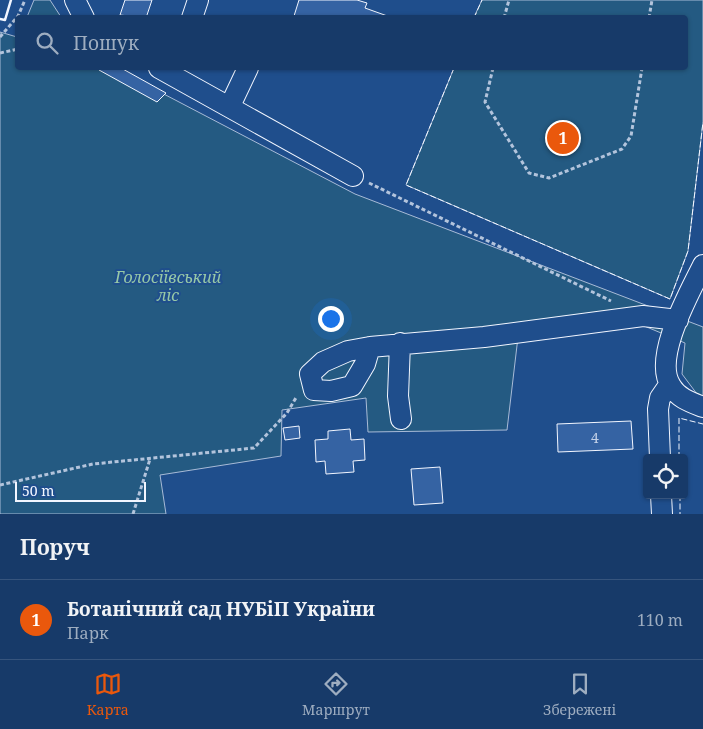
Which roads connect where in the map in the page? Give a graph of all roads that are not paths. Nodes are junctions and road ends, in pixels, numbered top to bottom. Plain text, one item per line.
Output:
1 (75, 0) edge
2 (198, 0) edge
3 (82, 15) edge
4 (193, 15) edge
5 (169, 70) edge
6 (247, 70) edge
7 (230, 106) junction
8 (353, 176) road end
9 (703, 265) edge
10 (678, 320) junction
11 (400, 344) junction
12 (370, 347) junction
13 (670, 385) junction
14 (703, 407) edge
15 (401, 419) dead end
16 (660, 454) edge
17 (661, 499) edge
18 (662, 514) edge

1 - 3 street
2 - 4 street
5 - 7 street
6 - 7 street
7 - 8 street
9 - 10 street
10 - 11 street
10 - 13 street
11 - 12 street
11 - 15 street
12 - 12 street
13 - 14 street
13 - 16 street
17 - 18 street

